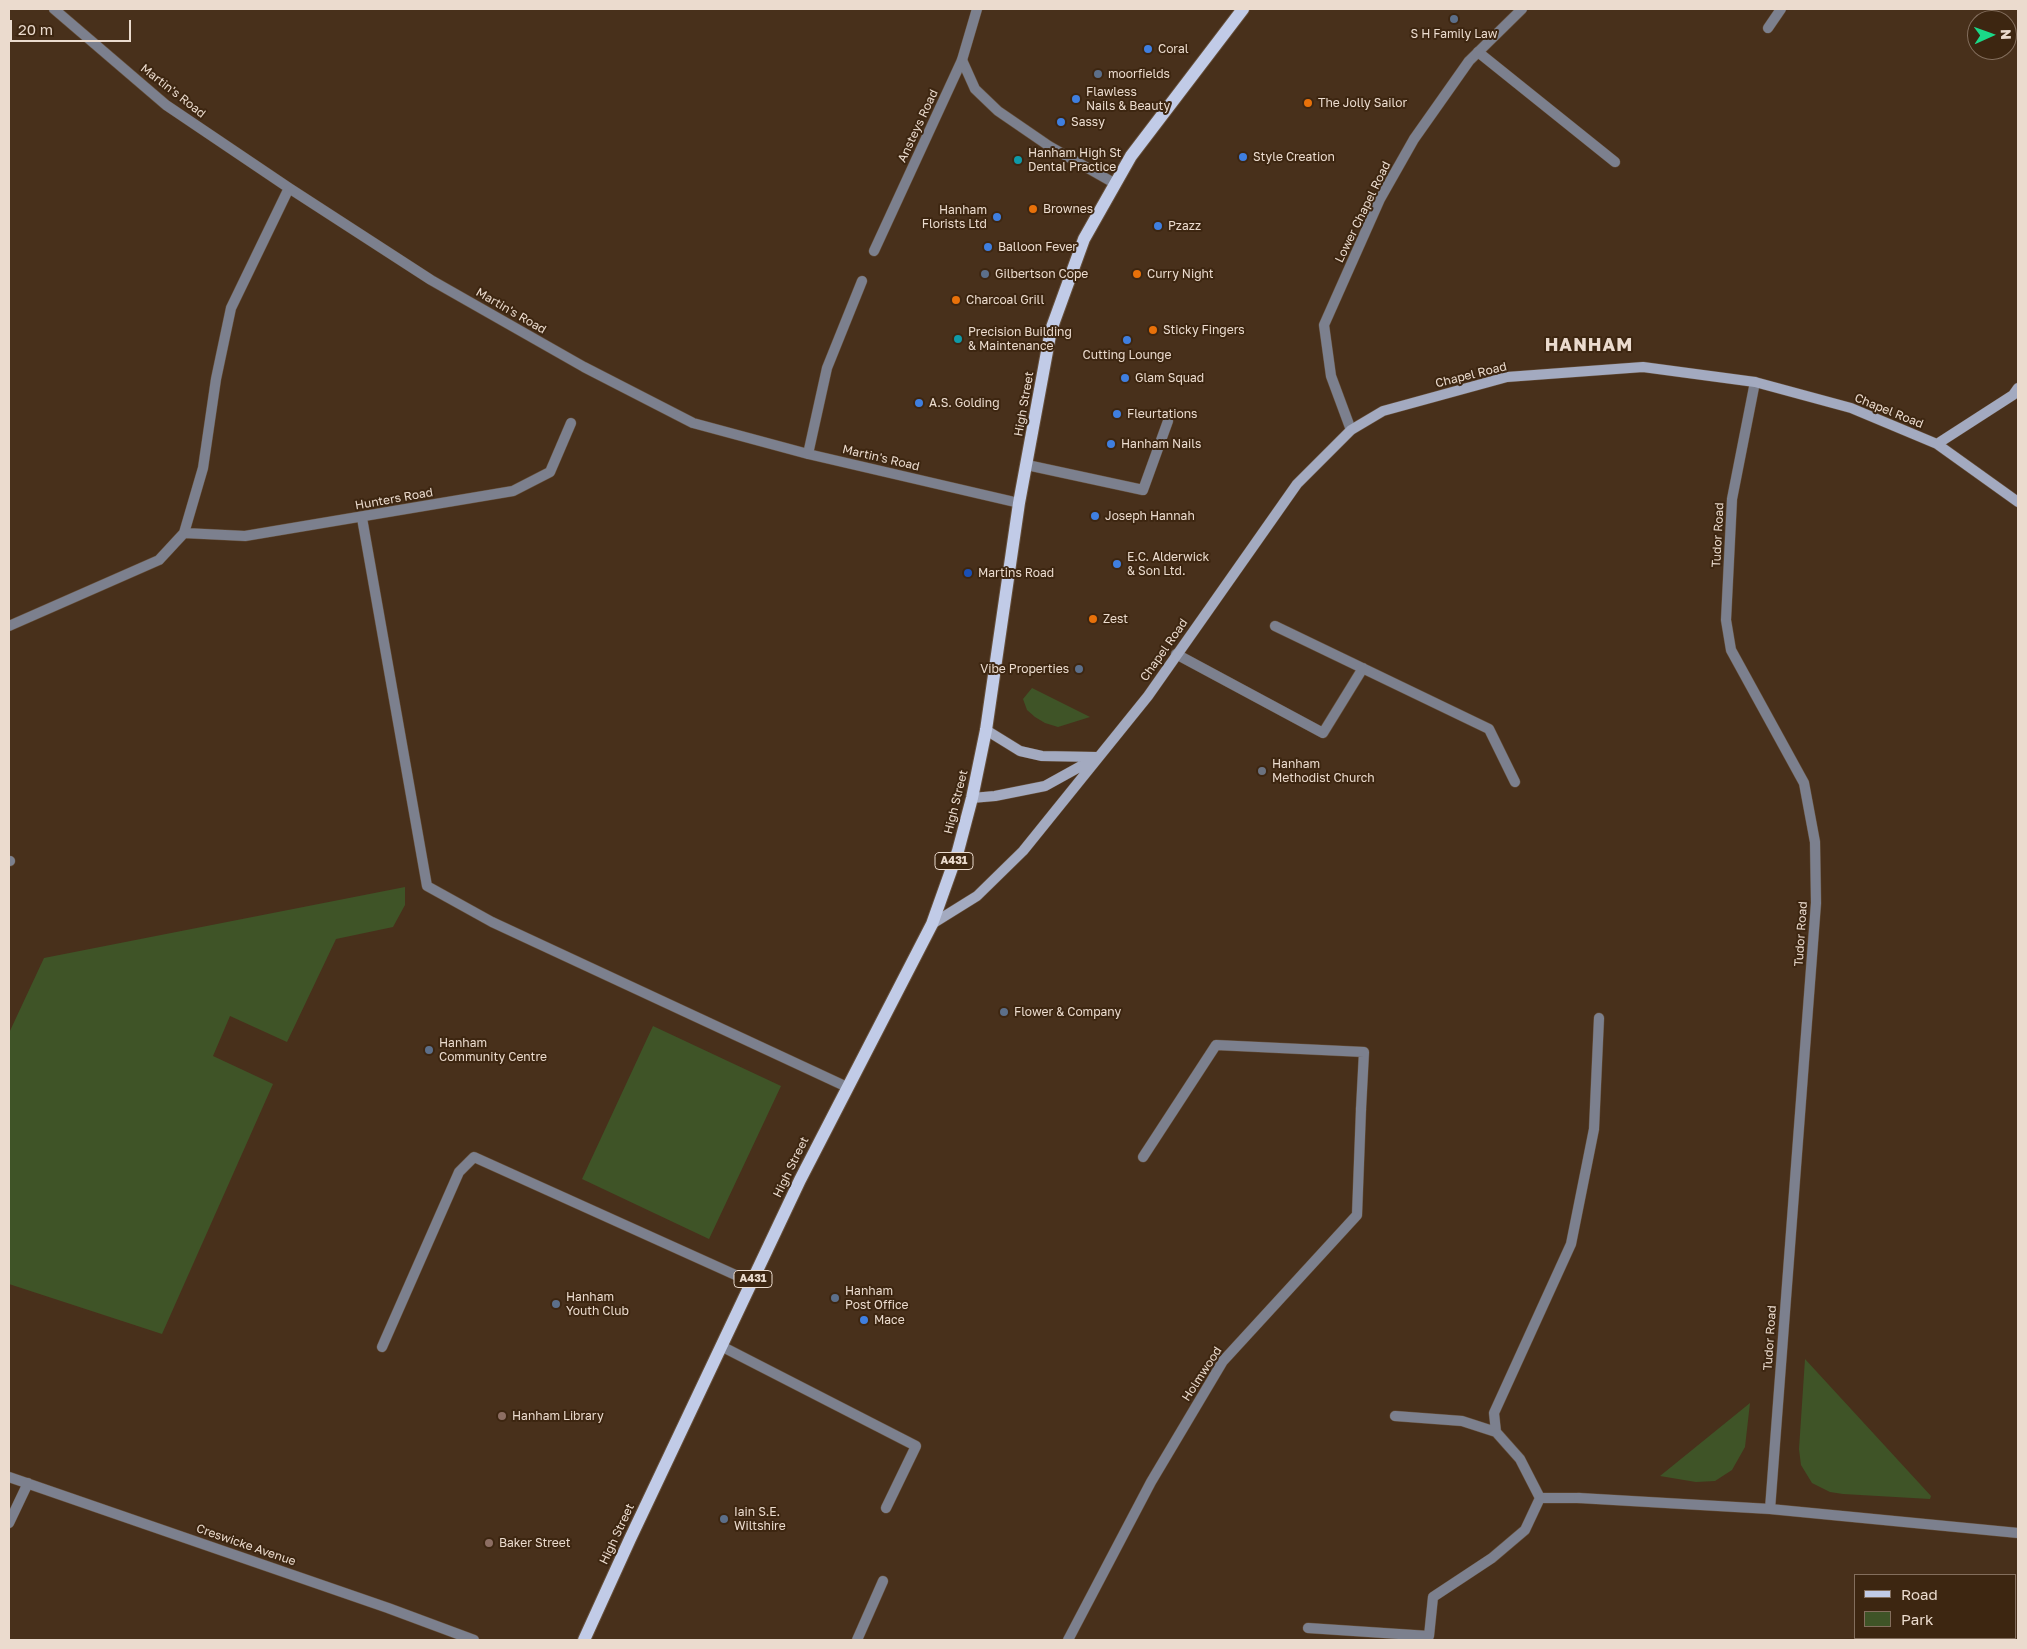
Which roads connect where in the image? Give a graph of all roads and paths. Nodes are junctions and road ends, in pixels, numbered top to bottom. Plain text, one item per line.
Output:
1 (54, 9) edge
2 (977, 9) edge
3 (1244, 9) edge
4 (1522, 9) edge
5 (1781, 9) edge
6 (1768, 28) dead end
7 (1478, 52) junction
8 (962, 60) junction
9 (1615, 162) dead end
10 (1114, 183) junction
11 (289, 188) junction
12 (874, 251) dead end
13 (862, 281) dead end
14 (1755, 382) junction
15 (2018, 388) edge
16 (1168, 421) dead end
17 (571, 423) dead end
18 (1351, 430) junction
19 (1937, 444) junction
20 (808, 454) junction
21 (1027, 465) junction
22 (2018, 502) edge
23 (1019, 503) junction
24 (362, 518) junction
25 (184, 533) junction
26 (9, 626) edge
27 (1275, 626) dead end
28 (1176, 654) junction
29 (1363, 668) junction
30 (986, 730) junction
31 (1097, 757) junction
32 (1515, 782) dead end
33 (972, 798) junction
34 (932, 924) junction
35 (1598, 1018) dead end
36 (847, 1087) junction
37 (1143, 1157) dead end
38 (751, 1282) junction
39 (721, 1346) junction
40 (382, 1347) dead end
41 (1395, 1416) dead end
42 (1496, 1432) junction
43 (9, 1476) edge
44 (28, 1483) junction
45 (1540, 1498) junction
46 (886, 1508) dead end
47 (1770, 1508) junction
48 (9, 1523) edge
49 (2018, 1533) edge
50 (883, 1581) dead end
51 (1308, 1628) dead end
52 (474, 1640) edge
53 (584, 1640) edge
54 (857, 1640) edge
55 (1068, 1640) edge

1 - 11 street, Martin's Road
2 - 8 street, Ansteys Road
3 - 10 main road, High Street / A431
4 - 7 street, Lower Chapel Road
5 - 6 street
7 - 9 street
7 - 18 street, Lower Chapel Road
8 - 10 street
8 - 12 street, Ansteys Road
10 - 21 main road, High Street / A431
11 - 20 street, Martin's Road
11 - 25 street
13 - 20 street
14 - 18 main road, Chapel Road
14 - 19 main road, Chapel Road
14 - 47 street, Tudor Road
15 - 19 main road
16 - 21 street
17 - 24 street, Hunters Road
18 - 28 main road, Chapel Road
19 - 22 main road, Chapel Road
20 - 23 street, Martin's Road
21 - 23 main road, High Street / A431
23 - 30 main road, High Street / A431
24 - 25 street, Hunters Road
24 - 36 street
25 - 26 street
27 - 29 street
28 - 29 street
28 - 31 main road, Chapel Road
29 - 32 street
30 - 31 main road
30 - 33 main road, High Street / A431
31 - 33 main road, Chapel Road
31 - 34 main road, Chapel Road
33 - 34 main road, High Street / A431
34 - 36 main road, High Street / A431
35 - 42 street
36 - 38 main road, High Street / A431
37 - 55 street, Holmwood
38 - 39 main road, High Street / A431
38 - 40 street
39 - 46 street
39 - 53 main road, High Street / A431
41 - 42 street
42 - 45 street
43 - 44 street, Creswicke Avenue
44 - 48 street
44 - 52 street, Creswicke Avenue
45 - 47 street
45 - 51 street
47 - 49 street
50 - 54 street

